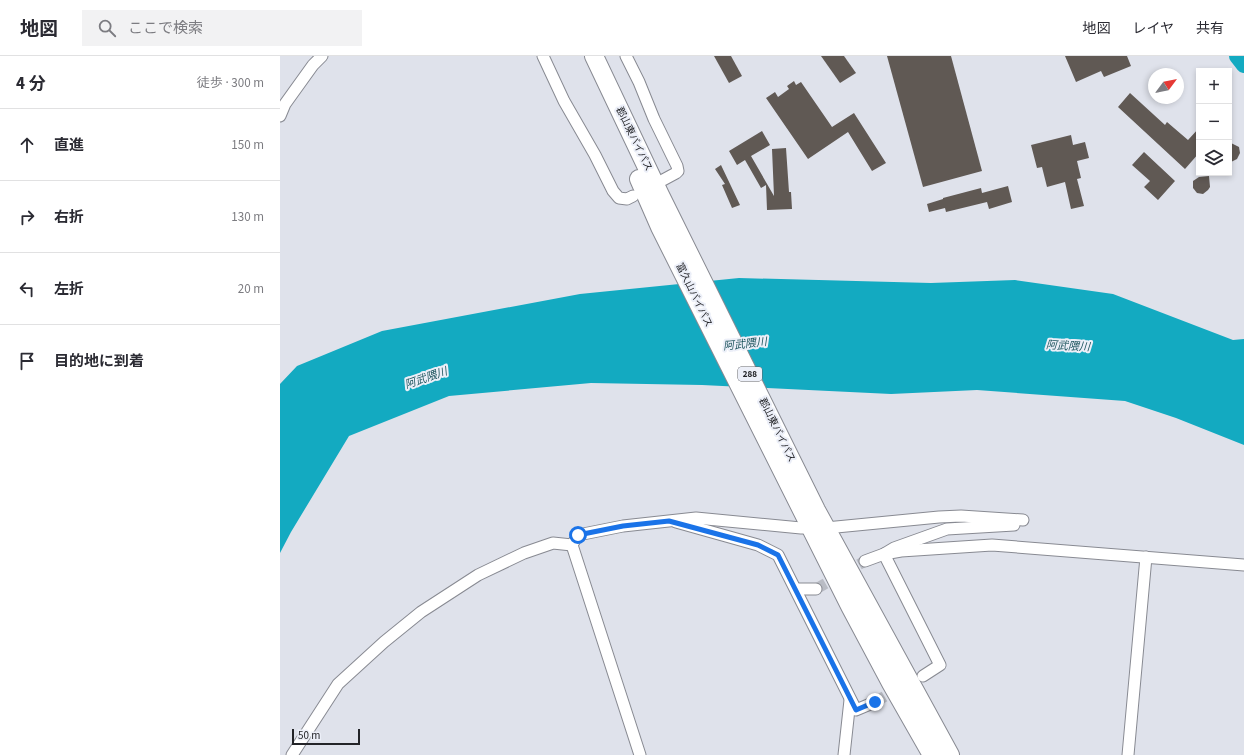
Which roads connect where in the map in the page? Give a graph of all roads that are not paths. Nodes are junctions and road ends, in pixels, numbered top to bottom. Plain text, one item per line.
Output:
1 (322, 56) edge
2 (543, 56) edge
3 (589, 56) edge
4 (594, 56) edge
5 (626, 56) edge
6 (282, 100) edge
7 (280, 116) edge
8 (664, 180) dead end
9 (633, 196) dead end
10 (675, 240) junction
11 (669, 521) junction
12 (818, 528) junction
13 (572, 545) junction
14 (884, 554) junction
15 (1146, 557) junction
16 (865, 561) tunnel mouth
17 (1244, 565) edge
18 (796, 589) junction
19 (816, 589) tunnel mouth
20 (922, 676) dead end
21 (850, 698) junction
22 (875, 702) tunnel mouth
23 (292, 755) edge
24 (640, 755) edge
25 (844, 755) edge
26 (932, 755) edge
27 (950, 755) edge
28 (1128, 755) edge

1 - 6 street
2 - 9 street
3 - 10 highway, 富久山バイパス / 288
4 - 10 highway, 郡山東バイパス / 288
5 - 8 street
6 - 7 street
10 - 12 highway, 富久山バイパス / 288
10 - 12 highway, 郡山東バイパス / 288
11 - 12 street
11 - 13 street
11 - 18 street
12 - 14 street
12 - 26 highway, 郡山東バイパス / 288
12 - 27 highway, 郡山東バイパス / 288
13 - 23 street
13 - 24 street
14 - 15 street
14 - 16 street
14 - 20 street
15 - 17 street
15 - 28 street
18 - 19 street
18 - 21 street
21 - 22 street
21 - 25 street

